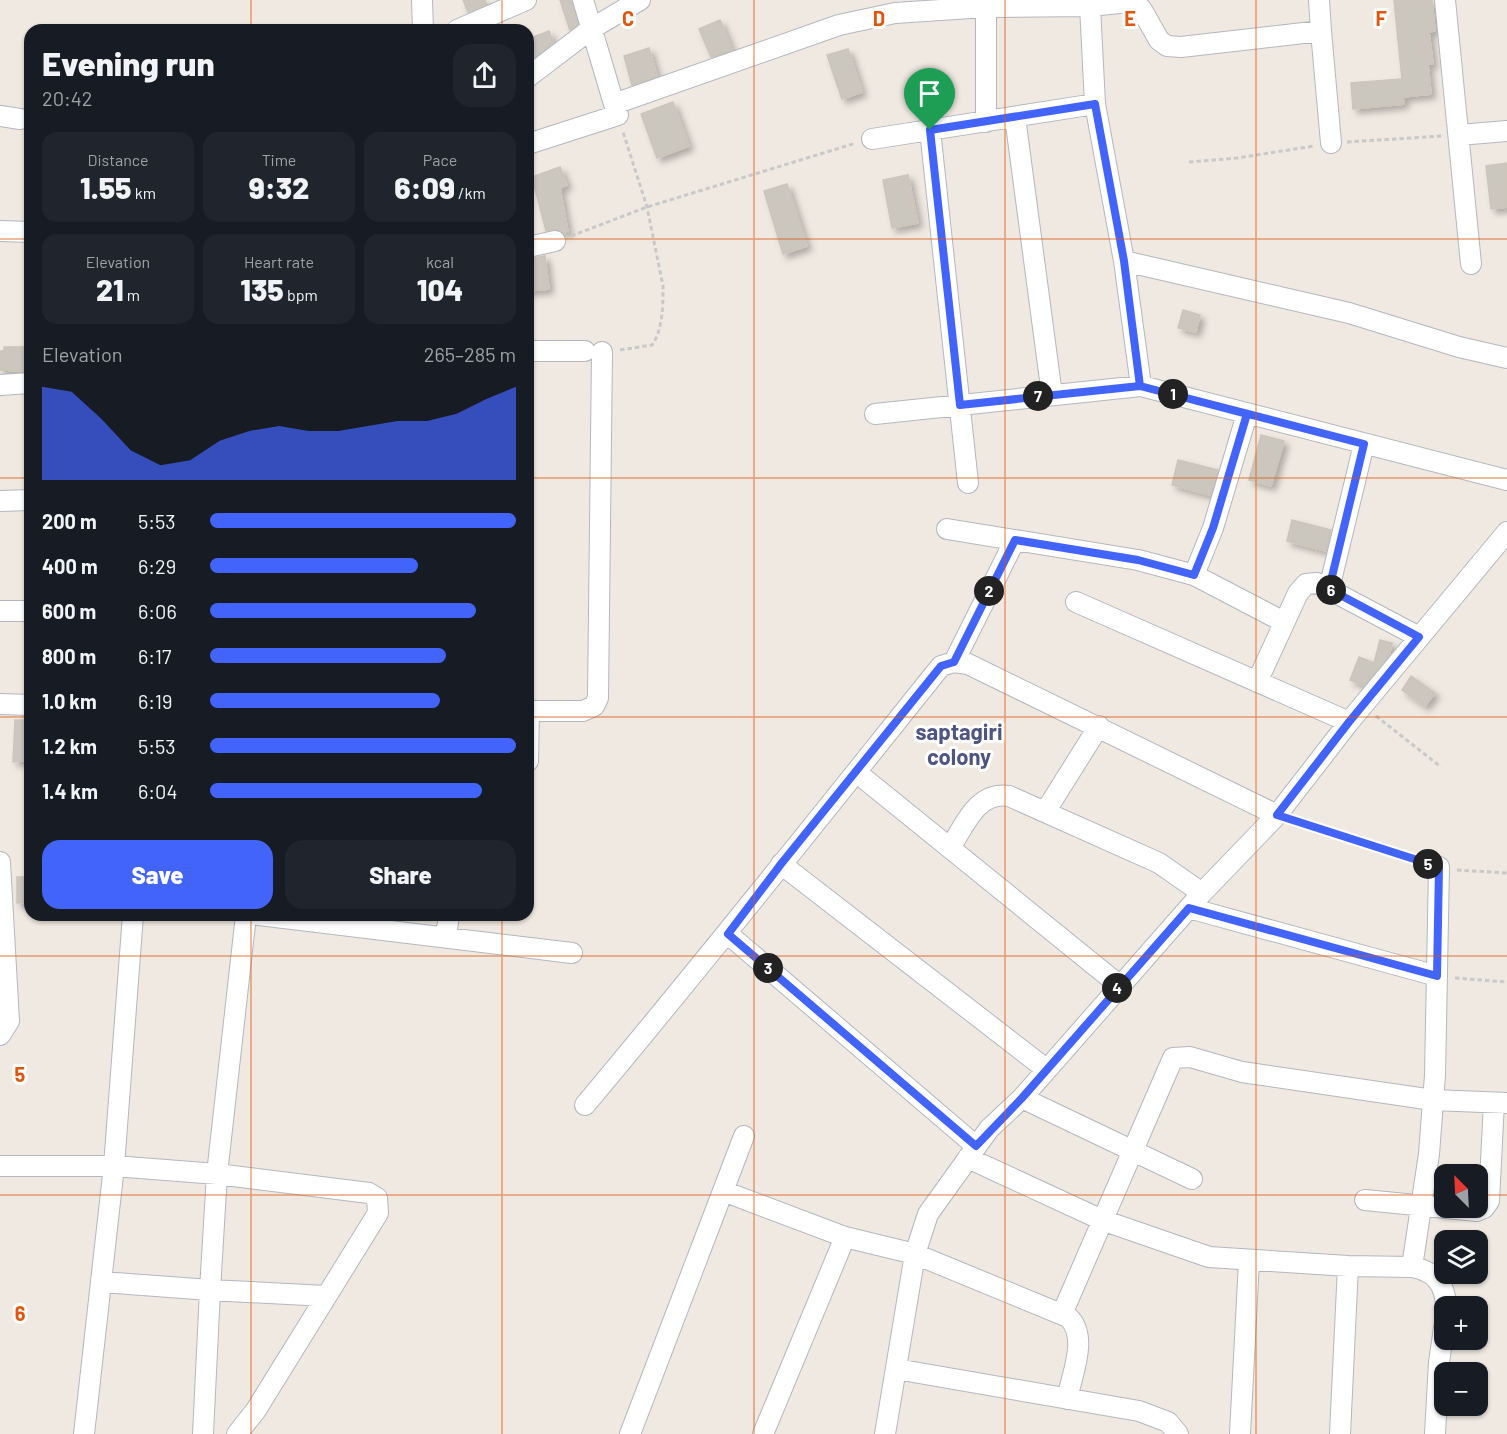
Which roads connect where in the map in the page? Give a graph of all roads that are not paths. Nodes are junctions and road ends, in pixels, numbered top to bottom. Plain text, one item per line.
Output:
1 (422, 0) edge
2 (526, 0) edge
3 (583, 0) edge
4 (640, 0) edge
5 (1318, 0) edge
6 (1445, 0) edge
7 (986, 3) edge
8 (1090, 6) junction
9 (423, 24) edge
10 (471, 24) edge
11 (591, 29) junction
12 (1321, 31) junction
13 (534, 72) edge
14 (1095, 104) junction
15 (618, 115) road end
16 (0, 116) edge
17 (1015, 117) junction
18 (20, 119) dead end
19 (986, 122) junction
20 (930, 130) junction
21 (1507, 131) edge
22 (1459, 135) junction
23 (872, 139) road end
24 (534, 142) edge
25 (1331, 143) dead end
26 (0, 231) edge
27 (24, 232) edge
28 (555, 241) road end
29 (534, 246) edge
30 (1124, 261) junction
31 (1471, 264) dead end
32 (534, 351) edge
33 (1507, 358) edge
34 (24, 383) edge
35 (0, 385) edge
36 (1140, 386) junction
37 (1052, 395) junction
38 (960, 405) junction
39 (875, 414) dead end
40 (1247, 414) junction
41 (1364, 444) junction
42 (1507, 480) edge
43 (968, 483) dead end
44 (24, 500) edge
45 (0, 501) edge
46 (947, 529) dead end
47 (1507, 532) edge
48 (1015, 540) junction
49 (1194, 575) junction
50 (1329, 589) junction
51 (1076, 602) dead end
52 (0, 611) edge
53 (24, 611) edge
54 (1284, 622) junction
55 (1419, 637) junction
56 (954, 662) junction
57 (1257, 682) junction
58 (0, 704) edge
59 (24, 705) edge
60 (534, 711) edge
61 (1349, 722) junction
62 (1099, 726) junction
63 (856, 772) junction
64 (1045, 812) junction
65 (1277, 815) junction
66 (950, 848) junction
67 (0, 862) edge
68 (781, 864) junction
69 (1439, 867) road end
70 (1195, 901) junction
71 (133, 921) edge
72 (245, 921) edge
73 (330, 921) edge
74 (448, 921) edge
75 (728, 934) junction
76 (446, 938) junction
77 (572, 952) dead end
78 (1437, 976) junction
79 (1119, 985) junction
80 (0, 1035) edge
81 (1046, 1069) junction
82 (1022, 1098) junction
83 (1433, 1100) junction
84 (1500, 1103) edge
85 (585, 1105) dead end
86 (744, 1136) dead end
87 (1133, 1150) junction
88 (972, 1152) junction
89 (0, 1166) edge
90 (114, 1166) junction
91 (217, 1174) junction
92 (1191, 1179) dead end
93 (1499, 1186) edge
94 (723, 1191) junction
95 (1365, 1200) dead end
96 (1420, 1206) junction
97 (1102, 1220) junction
98 (845, 1237) junction
99 (915, 1254) junction
100 (1249, 1261) junction
101 (1348, 1266) junction
102 (1412, 1267) junction
103 (102, 1282) junction
104 (210, 1290) junction
105 (326, 1296) junction
106 (1444, 1296) edge
107 (1062, 1314) junction
108 (1441, 1350) edge
109 (896, 1369) junction
110 (1067, 1399) junction
111 (84, 1434) edge
112 (203, 1434) edge
113 (237, 1434) edge
114 (630, 1434) edge
115 (763, 1434) edge
116 (885, 1434) edge
117 (1178, 1434) edge
118 (1240, 1434) edge
119 (1340, 1434) edge
120 (1435, 1434) edge

1 - 9 street
2 - 10 street
3 - 11 street
4 - 11 street
5 - 12 street
6 - 22 street
7 - 8 street
7 - 11 street
7 - 19 street
8 - 12 street
8 - 14 street
11 - 13 street
12 - 25 street
14 - 17 street
14 - 30 street
15 - 24 street
16 - 18 street
17 - 19 street
17 - 37 street
19 - 20 street
20 - 23 street
20 - 38 street
21 - 22 street
22 - 31 street
26 - 27 street
28 - 29 street
30 - 33 street
30 - 36 street
32 - 60 street
34 - 35 street
36 - 37 street
36 - 40 street
37 - 38 street
38 - 39 street
38 - 43 street
40 - 41 street
40 - 49 street
41 - 42 street
41 - 50 street
44 - 45 street
46 - 48 street
47 - 55 street
48 - 49 street
48 - 56 street
49 - 54 street
50 - 54 street
50 - 55 street
51 - 57 street
52 - 53 street
54 - 57 street
55 - 61 street
56 - 62 street
56 - 63 street
57 - 61 street
58 - 59 street
61 - 65 street
62 - 64 street
62 - 65 street
63 - 66 street
63 - 68 street
64 - 66 street
64 - 70 street
65 - 70 street
66 - 79 street
67 - 80 street
68 - 75 street
68 - 81 street
69 - 78 street
70 - 78 street
70 - 79 street
71 - 90 street
72 - 91 street
73 - 76 street
74 - 76 street
75 - 85 street
75 - 88 street
76 - 77 street
78 - 83 street
79 - 81 street
81 - 82 street
82 - 87 street
82 - 88 street
83 - 84 street
83 - 87 street
83 - 96 street
84 - 93 street
86 - 94 street
87 - 92 street
87 - 97 street
88 - 97 street
88 - 99 street
89 - 90 street
90 - 91 street
90 - 103 street
91 - 104 street
91 - 105 street
93 - 96 street
94 - 98 street
94 - 114 street
95 - 96 street
96 - 102 street
97 - 100 street
97 - 107 street
98 - 99 street
98 - 115 street
99 - 107 street
99 - 109 street
100 - 101 street
100 - 118 street
101 - 102 street
101 - 119 street
102 - 106 street
103 - 104 street
103 - 111 street
104 - 105 street
104 - 112 street
105 - 113 street
107 - 110 street
108 - 120 street
109 - 110 street
109 - 116 street
110 - 117 street

